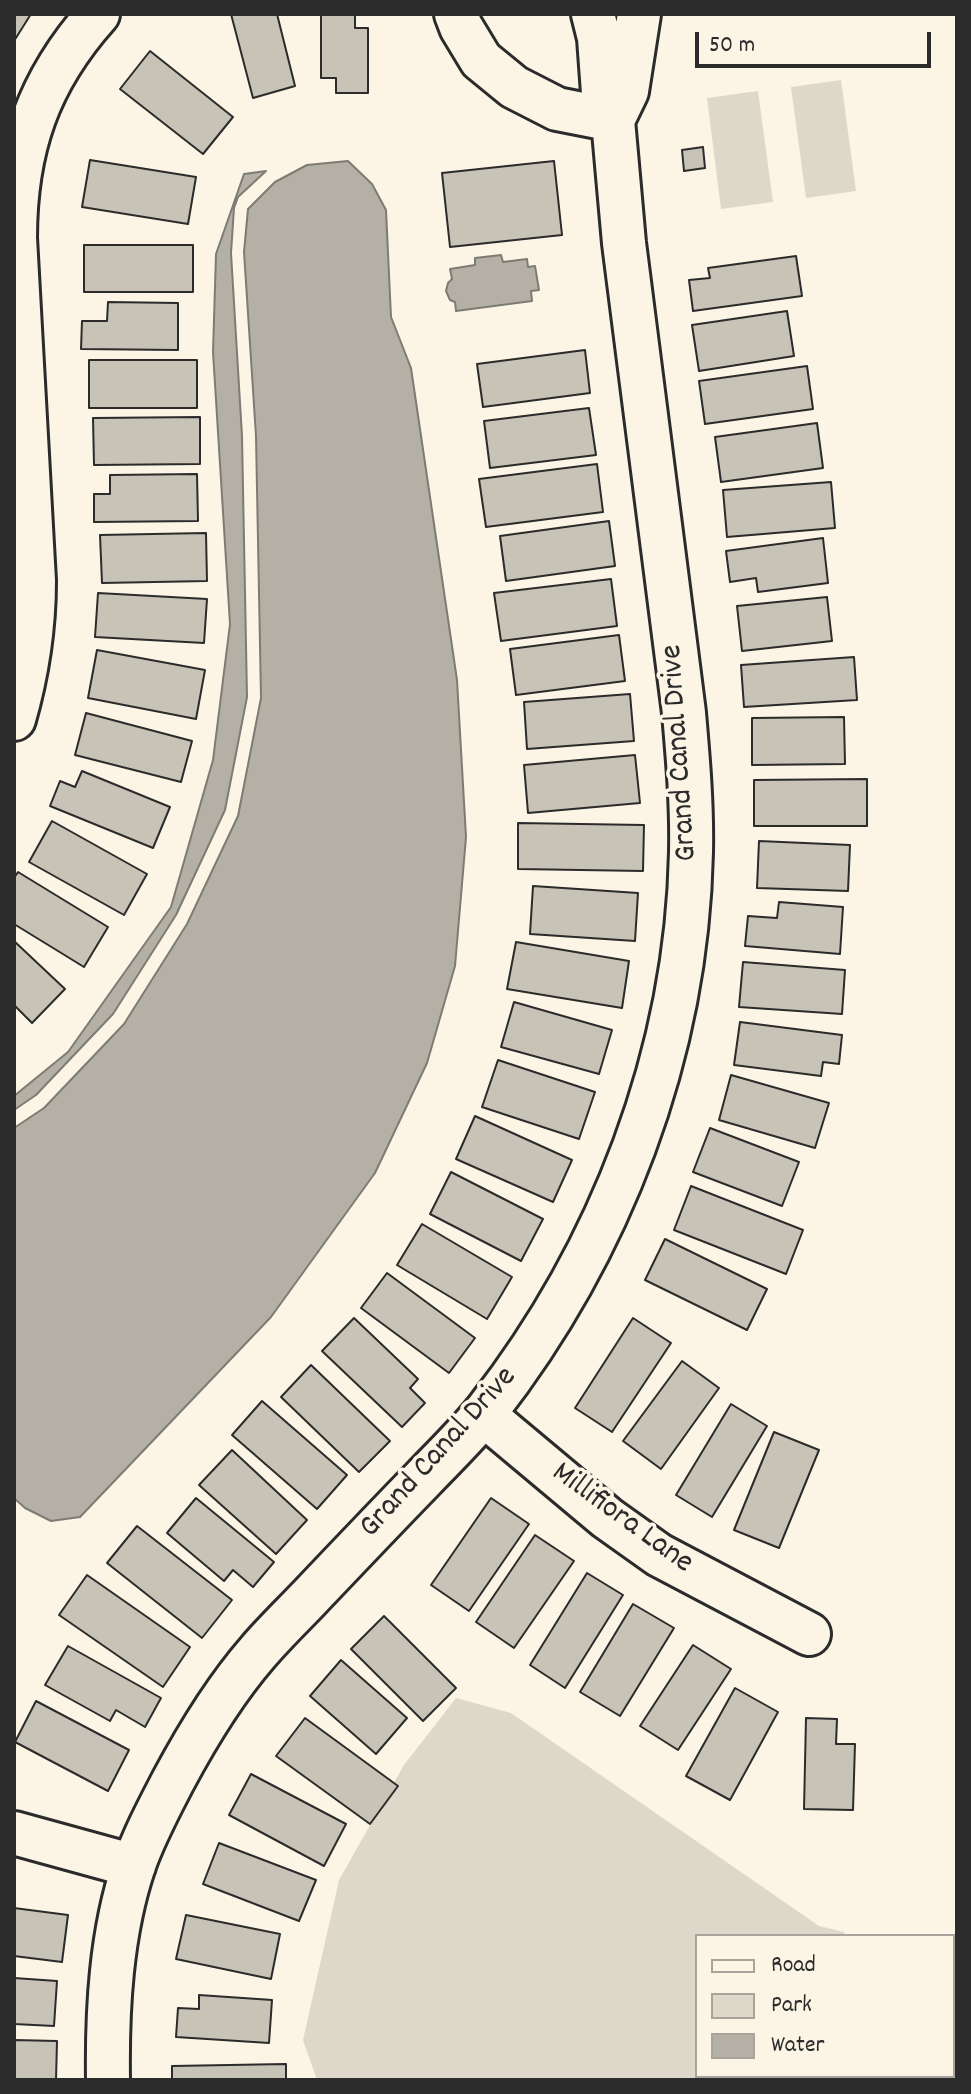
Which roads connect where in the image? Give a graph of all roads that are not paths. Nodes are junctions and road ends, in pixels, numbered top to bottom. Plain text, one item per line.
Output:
1 (98, 14) edge
2 (456, 14) edge
3 (593, 14) edge
4 (639, 14) edge
5 (613, 120) junction
6 (14, 719) edge
7 (484, 1415) junction
8 (809, 1634) dead end
9 (14, 1833) edge
10 (134, 1866) junction
11 (108, 2080) edge

1 - 6 street
2 - 5 street
3 - 5 street, Grand Canal Drive
4 - 5 street, Grand Canal Drive
5 - 7 street, Grand Canal Drive
7 - 8 street, Millifiora Lane
7 - 10 street, Grand Canal Drive
9 - 10 street
10 - 11 street, Grand Canal Drive

